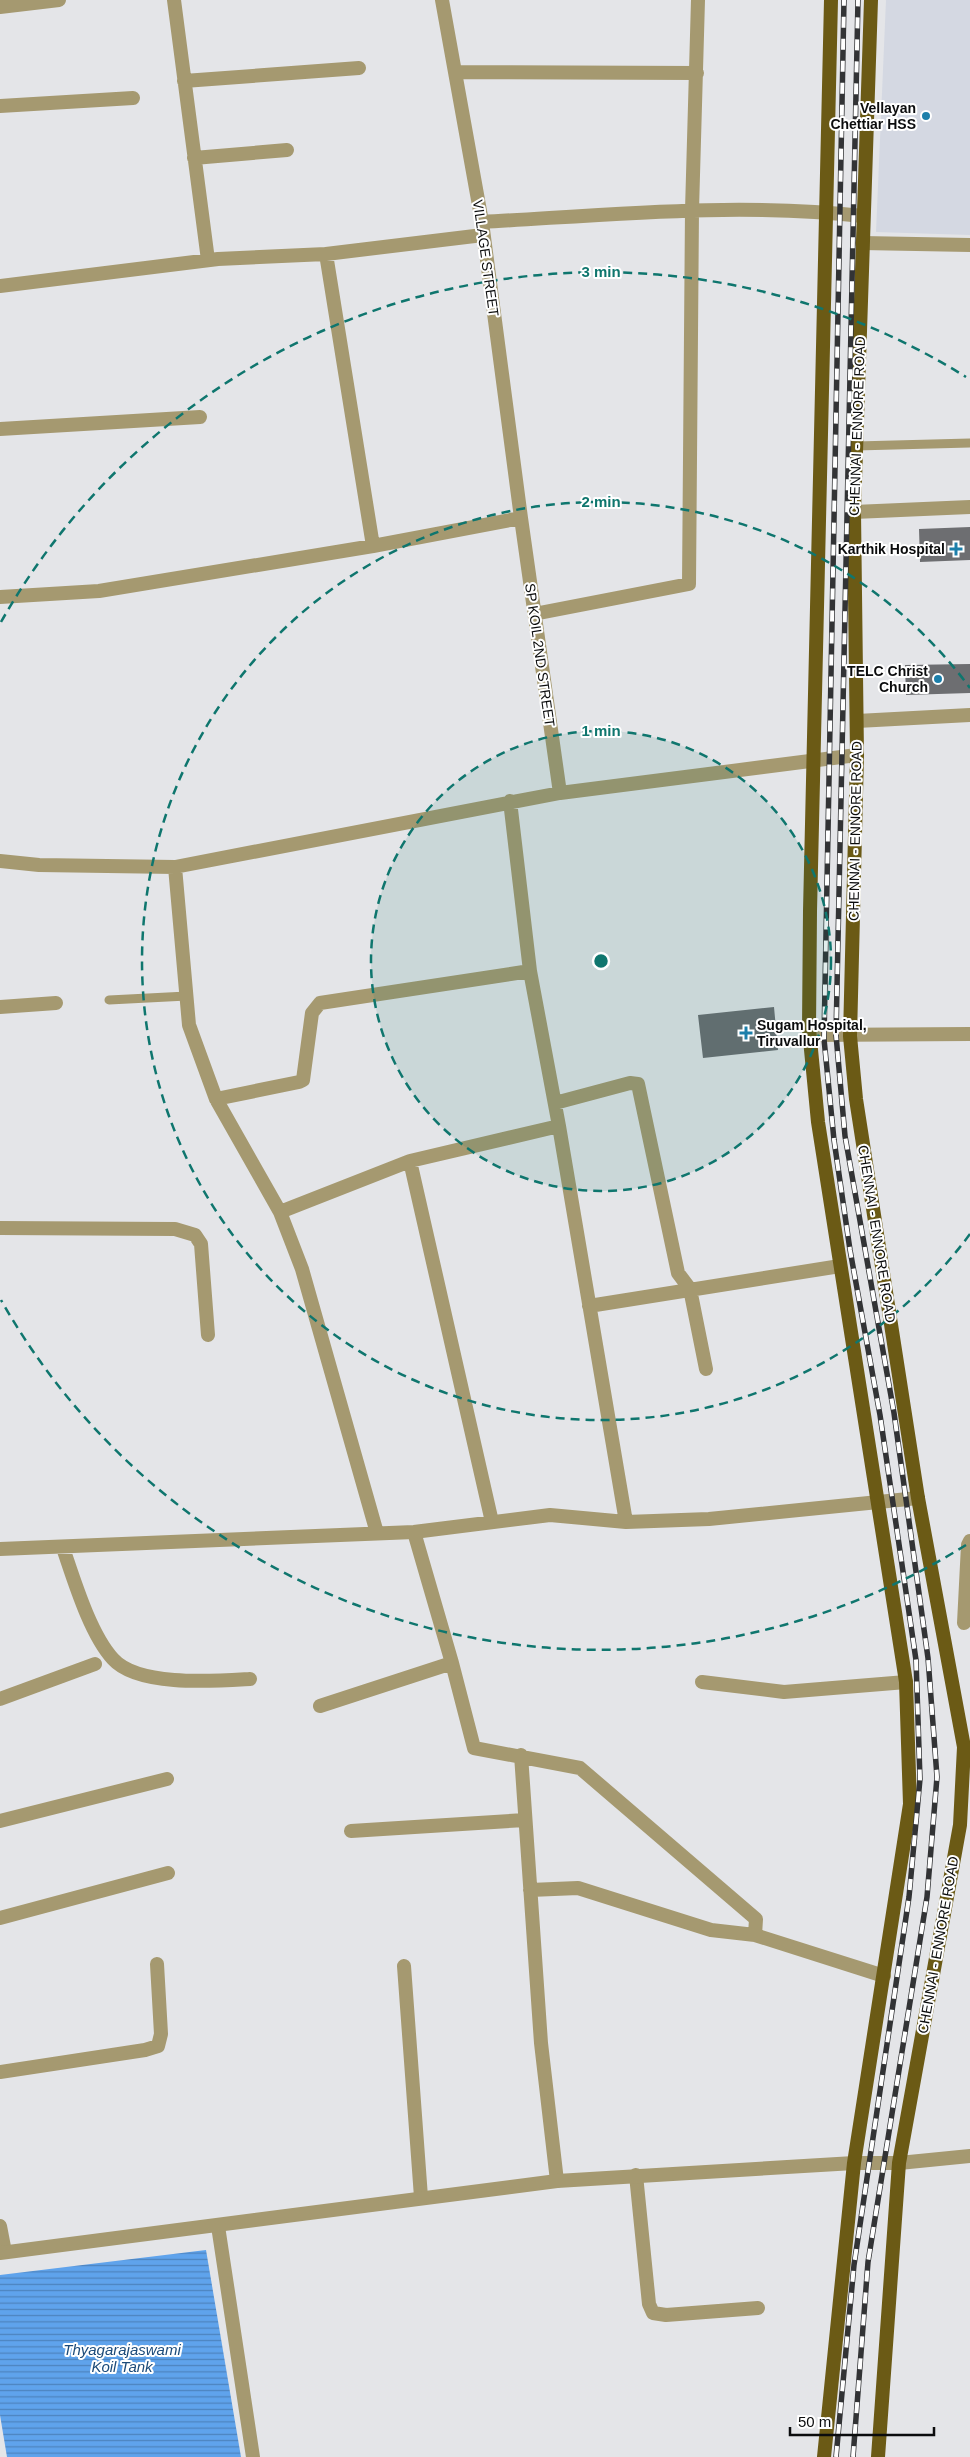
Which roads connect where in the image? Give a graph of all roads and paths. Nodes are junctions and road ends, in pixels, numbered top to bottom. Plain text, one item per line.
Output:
1 (59, 0) edge
2 (174, 0) edge
3 (442, 0) edge
4 (698, 0) edge
5 (831, 0) edge
6 (871, 0) edge
7 (0, 7) edge
8 (359, 68) dead end
9 (456, 72) junction
10 (697, 73) junction
11 (184, 81) junction
12 (133, 98) dead end
13 (0, 106) edge
14 (287, 150) dead end
15 (194, 158) junction
16 (692, 210) junction
17 (828, 212) junction
18 (863, 216) junction
19 (483, 229) junction
20 (862, 242) junction
21 (970, 245) edge
22 (326, 254) junction
23 (208, 260) junction
24 (0, 286) edge
25 (200, 417) dead end
26 (0, 429) edge
27 (970, 443) edge
28 (856, 446) junction
29 (970, 507) edge
30 (854, 512) junction
31 (520, 518) junction
32 (373, 546) junction
33 (0, 597) edge
34 (534, 614) junction
35 (970, 715) edge
36 (857, 721) junction
37 (857, 755) junction
38 (812, 760) junction
39 (560, 793) junction
40 (510, 801) junction
41 (0, 860) edge
42 (175, 867) junction
43 (530, 971) junction
44 (187, 996) junction
45 (110, 1000) dead end
46 (56, 1003) dead end
47 (0, 1007) edge
48 (970, 1034) edge
49 (810, 1035) junction
50 (850, 1036) junction
51 (216, 1099) junction
52 (555, 1102) junction
53 (559, 1126) junction
54 (410, 1161) junction
55 (280, 1212) junction
56 (0, 1228) edge
57 (840, 1266) junction
58 (690, 1289) junction
59 (589, 1306) junction
60 (208, 1335) dead end
61 (706, 1369) dead end
62 (918, 1498) junction
63 (877, 1501) junction
64 (492, 1522) junction
65 (626, 1522) junction
66 (414, 1532) junction
67 (377, 1533) junction
68 (970, 1541) edge
69 (63, 1548) junction
70 (0, 1549) edge
71 (942, 1623) junction
72 (967, 1623) edge
73 (452, 1663) junction
74 (95, 1664) dead end
75 (250, 1679) dead end
76 (702, 1682) dead end
77 (906, 1682) junction
78 (0, 1699) edge
79 (320, 1706) dead end
80 (521, 1755) junction
81 (167, 1779) dead end
82 (525, 1820) junction
83 (0, 1821) edge
84 (351, 1832) dead end
85 (168, 1873) dead end
86 (530, 1890) junction
87 (0, 1918) edge
88 (755, 1935) junction
89 (156, 1964) dead end
90 (404, 1966) dead end
91 (884, 1976) junction
92 (0, 2072) edge
93 (970, 2156) edge
94 (854, 2163) junction
95 (899, 2163) junction
96 (636, 2175) junction
97 (557, 2181) junction
98 (421, 2197) junction
99 (0, 2226) edge
100 (218, 2226) junction
101 (2, 2252) edge
102 (758, 2308) dead end
103 (253, 2457) edge
104 (824, 2457) edge
105 (878, 2457) edge

1 - 7 street
2 - 11 street
3 - 9 street, VILLAGE STREET
4 - 10 street
5 - 17 main road
6 - 18 main road, CHENNAI - ENNORE ROAD
8 - 11 street
9 - 10 street
9 - 19 street, VILLAGE STREET
10 - 16 street
11 - 15 street
12 - 13 street
14 - 15 street
15 - 23 street
16 - 17 street
16 - 19 street
16 - 34 street
17 - 18 street
17 - 38 main road
18 - 20 main road, CHENNAI - ENNORE ROAD
19 - 22 street
19 - 31 street, VILLAGE STREET
20 - 21 street
20 - 28 main road, CHENNAI - ENNORE ROAD
22 - 23 street
22 - 32 street
23 - 24 street
25 - 26 street
27 - 28 lane
28 - 30 main road, CHENNAI - ENNORE ROAD
29 - 30 street
30 - 36 main road, CHENNAI - ENNORE ROAD
31 - 32 street
31 - 34 street, SP KOIL 2ND STREET
32 - 33 street
34 - 39 street, SP KOIL 2ND STREET
35 - 36 street
36 - 37 main road, CHENNAI - ENNORE ROAD
37 - 38 street
37 - 50 main road, CHENNAI - ENNORE ROAD
38 - 39 street
38 - 49 main road
39 - 40 street
40 - 42 street
40 - 43 street
41 - 42 street
42 - 44 street
43 - 51 street
43 - 52 street
44 - 45 lane
44 - 51 street
46 - 47 street
48 - 50 street
49 - 50 street
49 - 57 main road
50 - 62 main road, CHENNAI - ENNORE ROAD
51 - 55 street
52 - 53 street
52 - 58 street
53 - 54 street
53 - 59 street
54 - 55 street
54 - 64 street
55 - 67 street
56 - 60 street
57 - 58 street
57 - 63 main road
58 - 59 street
58 - 61 street
59 - 65 street
62 - 63 street
62 - 71 main road, CHENNAI - ENNORE ROAD
63 - 65 street
63 - 77 main road
64 - 65 street
64 - 66 street
66 - 67 street
66 - 73 street
67 - 69 street
68 - 72 street
69 - 70 street
69 - 75 street
71 - 72 street
71 - 95 main road, CHENNAI - ENNORE ROAD
73 - 79 street
73 - 80 street
74 - 78 street
76 - 77 street
77 - 91 main road
80 - 82 street
80 - 88 street
81 - 83 street
82 - 84 street
82 - 86 street
85 - 87 street
86 - 88 street
86 - 97 street
88 - 91 street
89 - 92 street
90 - 98 street
91 - 94 main road
93 - 95 street
94 - 95 street
94 - 96 street
94 - 104 main road
95 - 105 main road, CHENNAI - ENNORE ROAD
96 - 97 street
96 - 102 street
97 - 98 street
98 - 100 street
99 - 101 street
100 - 101 street
100 - 103 street

